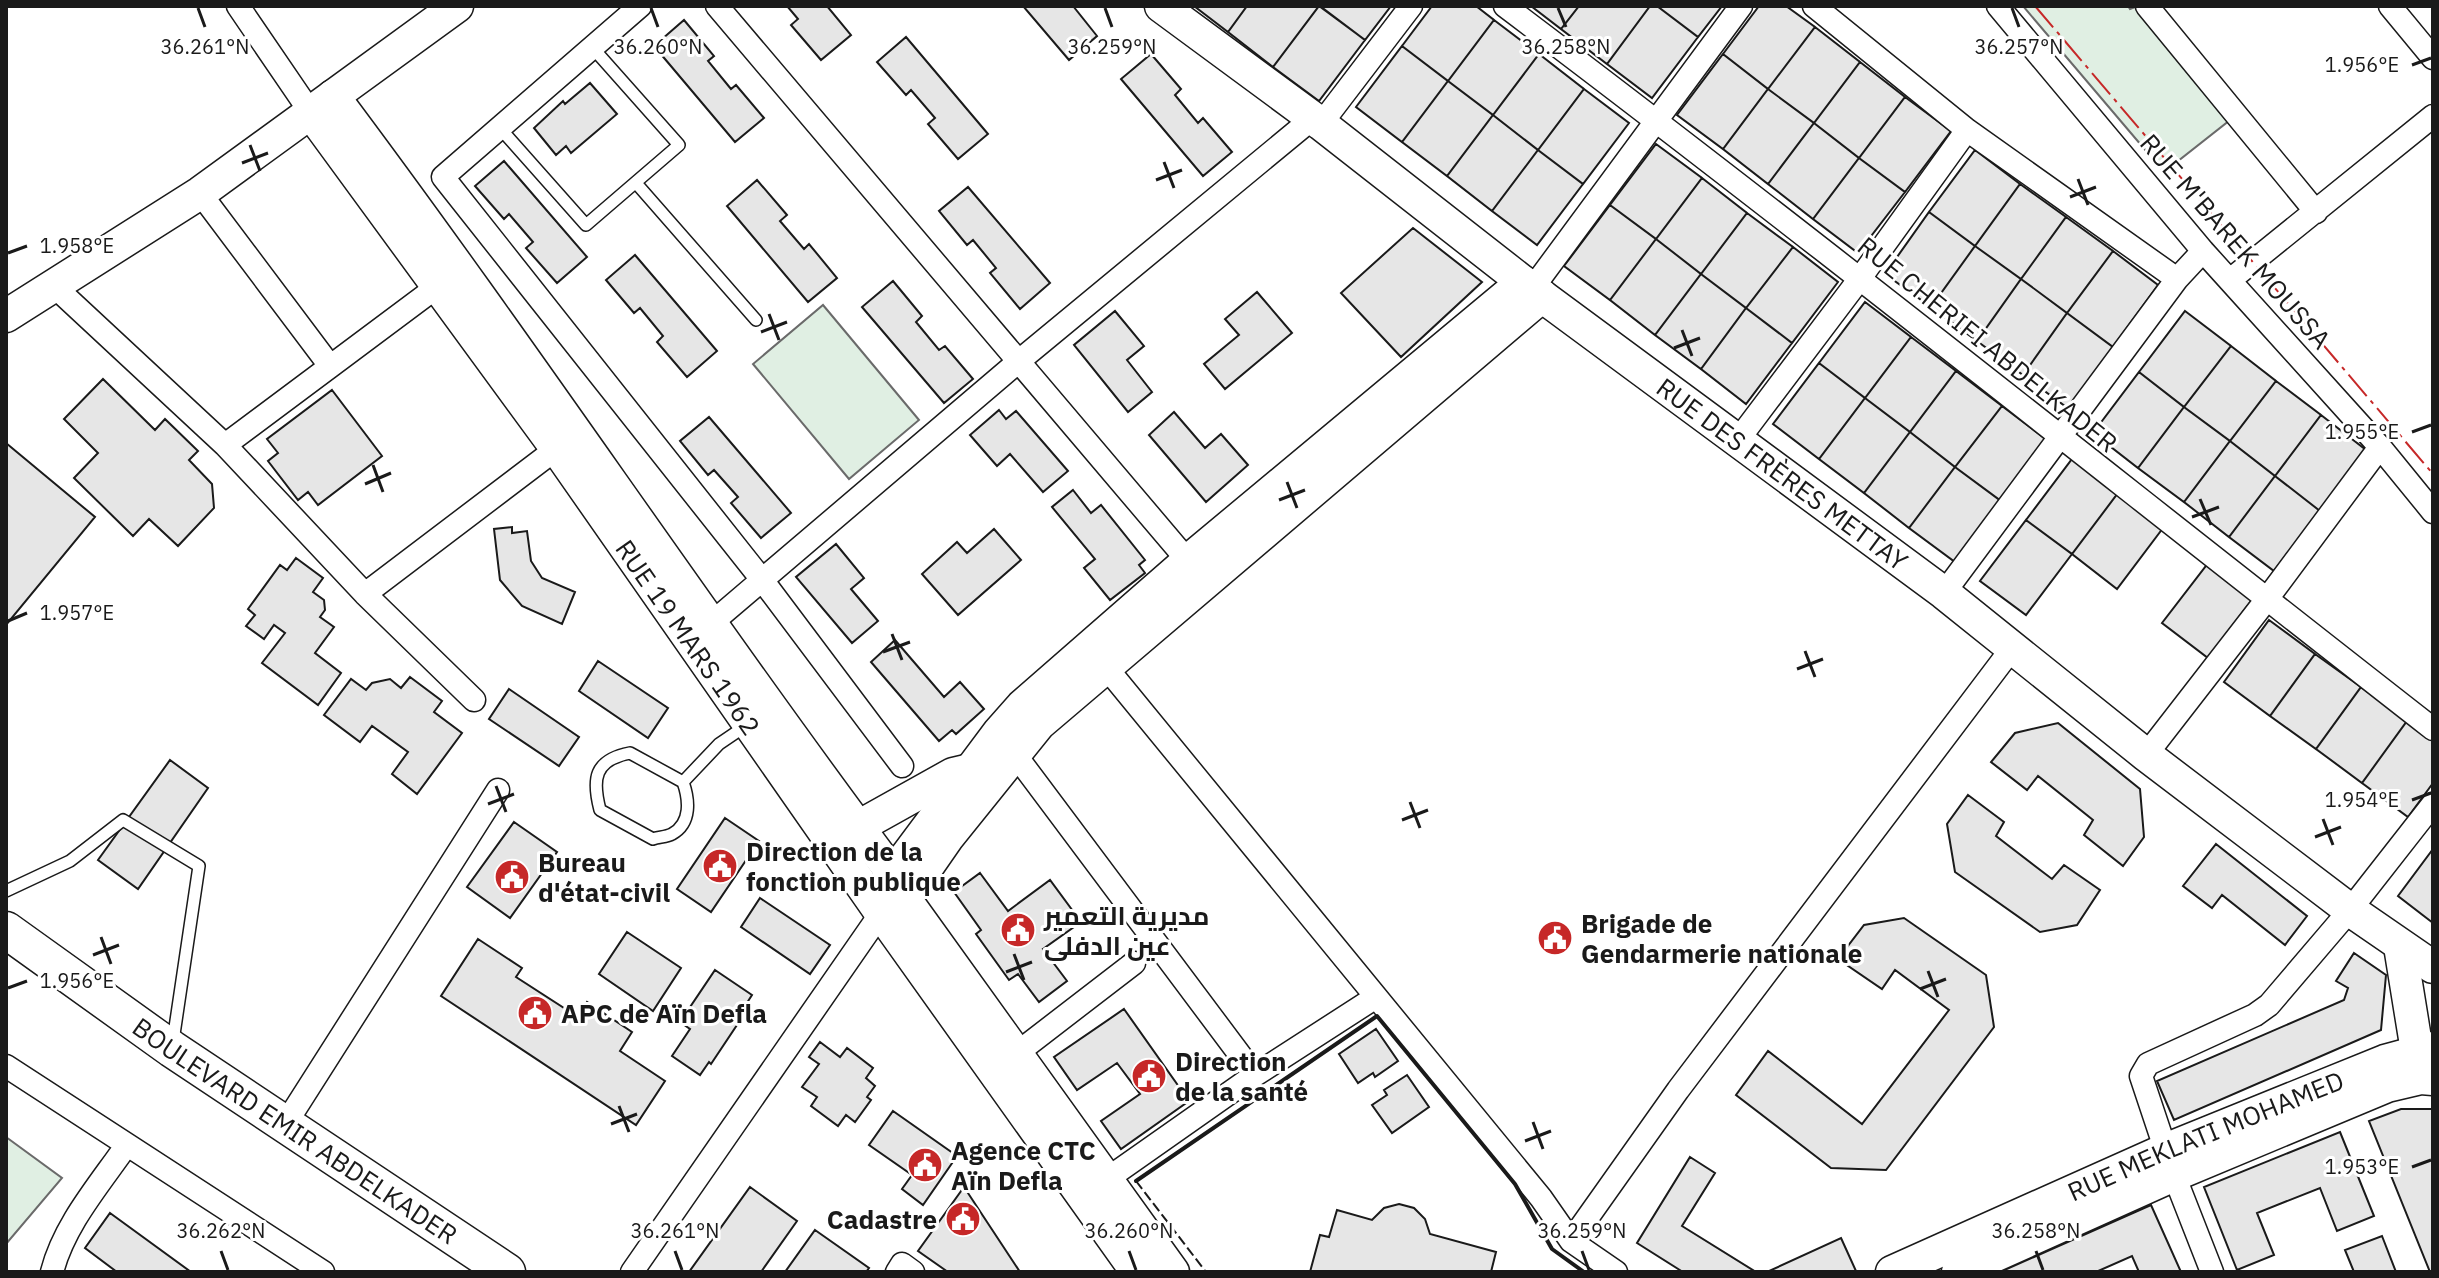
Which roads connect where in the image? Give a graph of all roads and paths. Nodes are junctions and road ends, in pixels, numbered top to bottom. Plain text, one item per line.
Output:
1 (238, 6) edge
2 (457, 6) edge
3 (640, 6) edge
4 (717, 6) edge
5 (1161, 6) edge
6 (1411, 6) edge
7 (1505, 6) edge
8 (1741, 6) edge
9 (1814, 6) edge
10 (1998, 6) edge
11 (2147, 6) edge
12 (2390, 6) edge
13 (592, 47) junction
14 (2433, 58) edge
15 (322, 104) junction
16 (2433, 116) edge
17 (1655, 119) junction
18 (1317, 121) junction
19 (499, 126) junction
20 (1967, 130) junction
21 (636, 183) junction
22 (200, 193) junction
23 (2316, 212) junction
24 (2203, 251) junction
25 (1861, 277) junction
26 (2177, 279) junction
27 (2230, 280) junction
28 (54, 286) junction
29 (438, 286) junction
30 (1532, 289) junction
31 (6, 316) edge
32 (756, 320) dead end
33 (1019, 361) junction
34 (330, 366) junction
35 (2059, 437) junction
36 (1738, 440) junction
37 (567, 441) junction
38 (225, 445) junction
39 (2380, 447) junction
40 (2433, 512) edge
41 (1188, 561) junction
42 (763, 581) junction
43 (1944, 593) junction
44 (365, 594) junction
45 (2267, 599) junction
46 (701, 632) junction
47 (2013, 647) junction
48 (1105, 666) junction
49 (474, 700) dead end
50 (748, 724) junction
51 (2433, 729) edge
52 (1014, 753) junction
53 (2146, 755) junction
54 (902, 766) dead end
55 (970, 770) junction
56 (683, 782) junction
57 (498, 790) dead end
58 (2433, 804) edge
59 (858, 827) junction
60 (6, 891) edge
61 (893, 895) junction
62 (2350, 910) junction
63 (6, 930) edge
64 (2400, 946) junction
65 (1134, 963) dead end
66 (2433, 967) edge
67 (2433, 996) edge
68 (1376, 997) junction
69 (172, 1049) junction
70 (2425, 1049) edge
71 (1017, 1053) junction
72 (6, 1066) edge
73 (1255, 1075) junction
74 (2433, 1079) edge
75 (286, 1123) junction
76 (126, 1146) junction
77 (2169, 1162) junction
78 (1107, 1179) junction
79 (1571, 1241) junction
80 (1134, 1271) edge
81 (52, 1272) edge
82 (322, 1272) edge
83 (507, 1272) edge
84 (632, 1272) edge
85 (897, 1272) edge
86 (913, 1272) edge
87 (1173, 1272) edge
88 (1616, 1272) edge
89 (1892, 1272) edge
90 (1958, 1272) edge
91 (2212, 1272) edge

1 - 15 street, RUE 19 MARS 1962
2 - 15 street
3 - 13 street
4 - 33 street
5 - 18 street, RUE DES FRÈRES METTAY
6 - 18 street
7 - 17 street, RUE CHERIFI ABDELKADER
8 - 17 street
9 - 20 street
10 - 24 street, RUE M'BAREK MOUSSA
11 - 23 street
12 - 14 street
13 - 19 street
13 - 21 lane
15 - 22 street
15 - 29 street, RUE 19 MARS 1962
15 - 37 street, RUE 19 MARS 1962
16 - 23 street
17 - 25 street, RUE CHERIFI ABDELKADER
17 - 30 street
18 - 30 street, RUE DES FRÈRES METTAY
18 - 33 street
19 - 21 lane
19 - 42 street
20 - 25 street
20 - 26 street
21 - 32 lane
22 - 28 street
22 - 34 street
23 - 27 street
24 - 26 street
24 - 27 street, RUE M'BAREK MOUSSA
25 - 35 street, RUE CHERIFI ABDELKADER
25 - 36 street
26 - 35 street
27 - 39 street, RUE M'BAREK MOUSSA
28 - 31 street
28 - 38 street
29 - 34 street
29 - 37 street, RUE 19 MARS 1962
30 - 36 street, RUE DES FRÈRES METTAY
30 - 41 street
30 - 48 street
33 - 41 street
33 - 42 street
34 - 38 street
35 - 43 street
35 - 45 street, RUE CHERIFI ABDELKADER
36 - 43 street, RUE DES FRÈRES METTAY
37 - 44 street
37 - 46 street, RUE 19 MARS 1962
38 - 44 street
39 - 40 street, RUE M'BAREK MOUSSA
39 - 45 street
41 - 55 street
42 - 46 street
42 - 54 street
43 - 47 street, RUE DES FRÈRES METTAY
44 - 49 street
45 - 51 street, RUE CHERIFI ABDELKADER
45 - 53 street
46 - 50 street, RUE 19 MARS 1962
46 - 59 street, RUE 19 MARS 1962
47 - 53 street, RUE DES FRÈRES METTAY
47 - 79 street
48 - 52 street
48 - 68 street
50 - 56 lane
50 - 61 street, RUE 19 MARS 1962
52 - 61 street
52 - 73 street
53 - 62 street, RUE DES FRÈRES METTAY
55 - 59 street
55 - 61 street
56 - 56 lane
57 - 75 street
58 - 62 street
59 - 61 street, RUE 19 MARS 1962
60 - 69 lane
61 - 71 street, RUE 19 MARS 1962
61 - 80 street, RUE 19 MARS 1962
61 - 84 street
62 - 64 street, RUE DES FRÈRES METTAY
62 - 77 street
63 - 69 main road, BOULEVARD EMIR ABDELKADER
64 - 66 street, RUE DES FRÈRES METTAY
64 - 67 street
64 - 70 street
65 - 71 street
68 - 73 street
68 - 79 street
69 - 75 main road, BOULEVARD EMIR ABDELKADER
70 - 77 street, RUE MEKLATI MOHAMED
71 - 78 street, RUE 19 MARS 1962
72 - 76 street
73 - 78 street
74 - 77 street, RUE MEKLATI MOHAMED
75 - 83 main road, BOULEVARD EMIR ABDELKADER
76 - 81 street
76 - 82 street
77 - 89 street, RUE MEKLATI MOHAMED
77 - 90 street, RUE MEKLATI MOHAMED
77 - 91 street
78 - 87 street, RUE 19 MARS 1962
79 - 88 street
85 - 86 street

